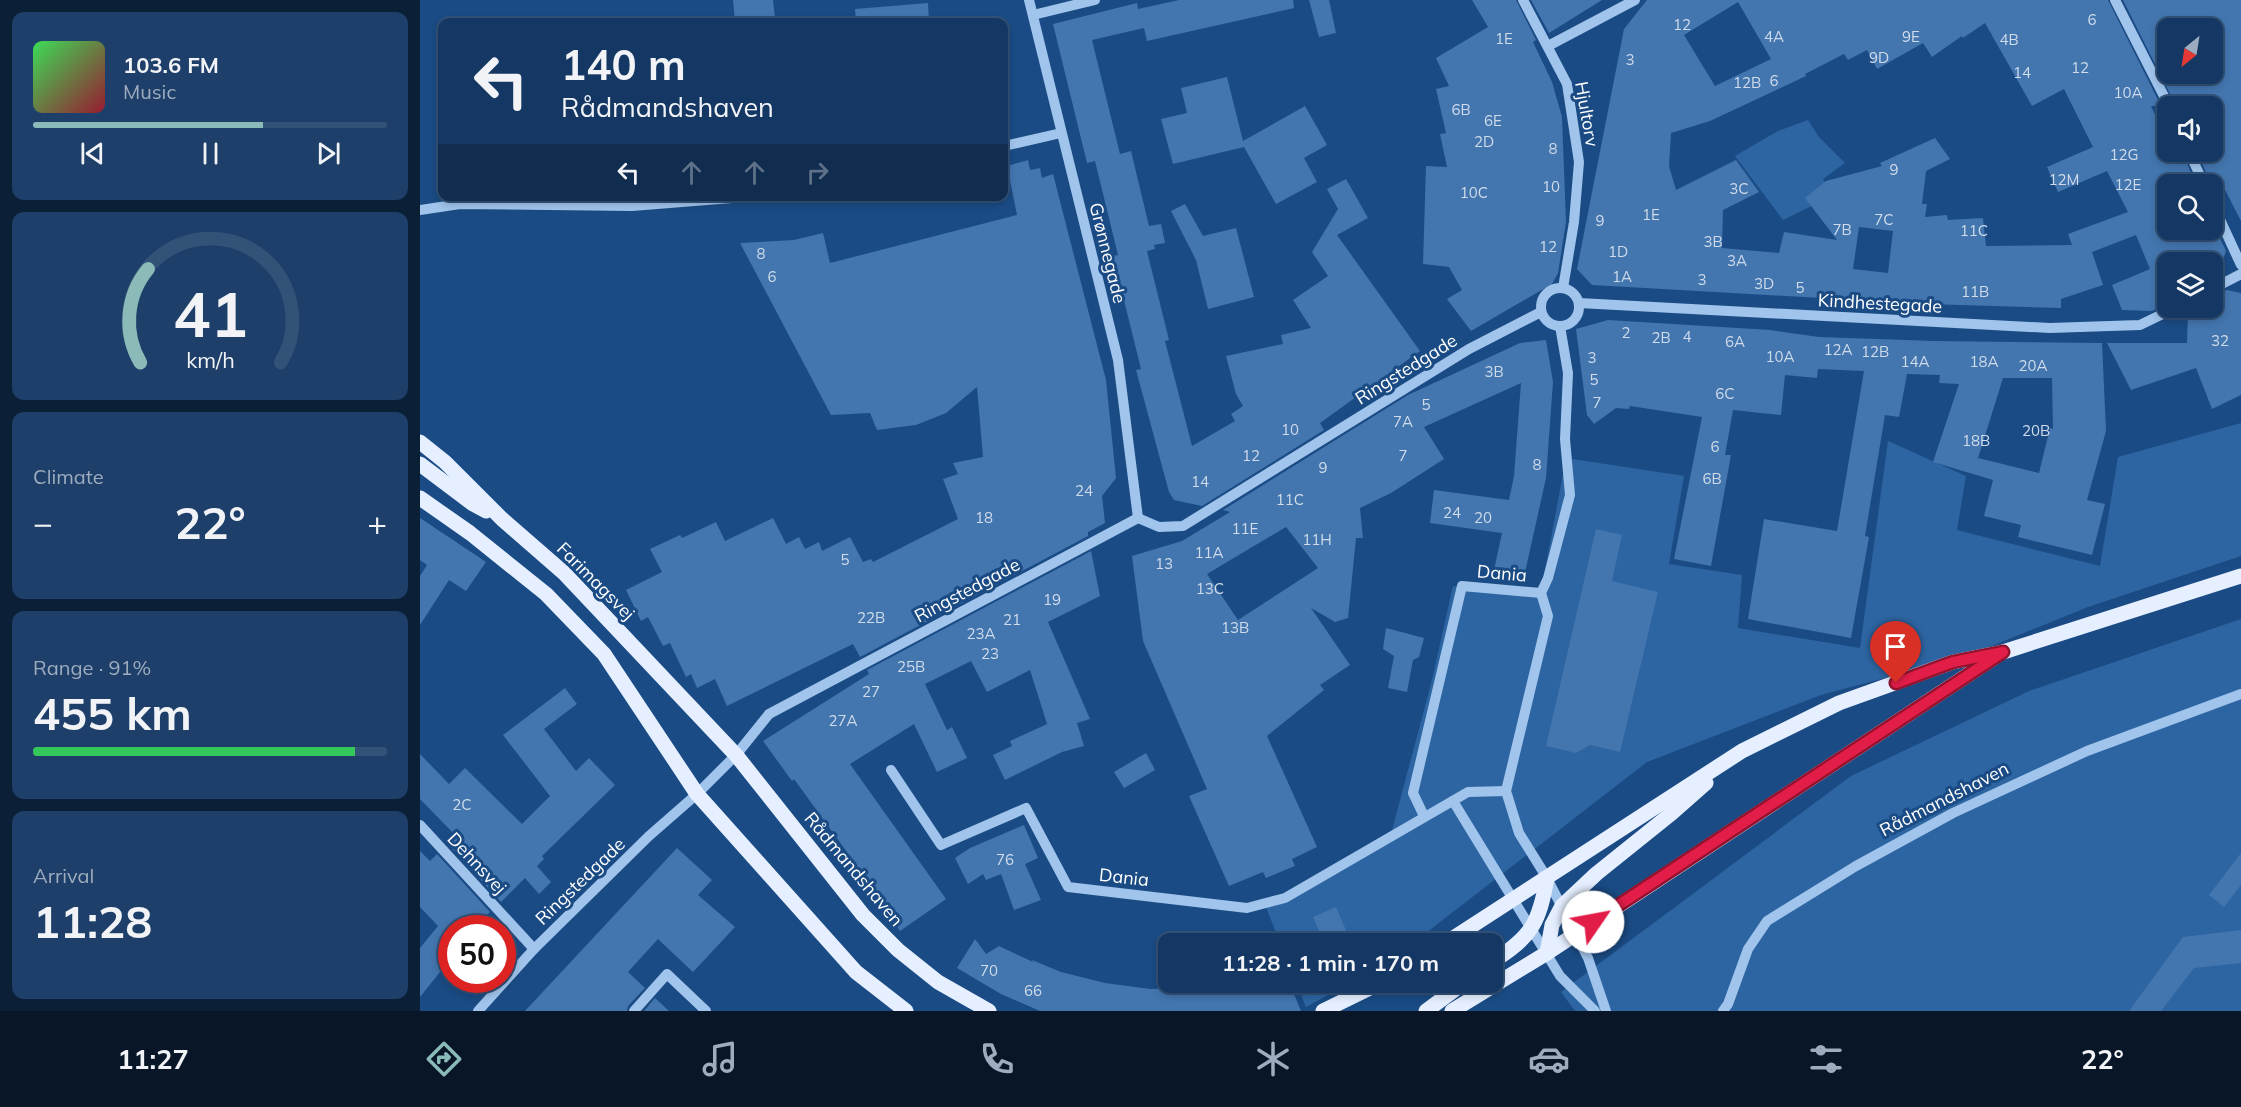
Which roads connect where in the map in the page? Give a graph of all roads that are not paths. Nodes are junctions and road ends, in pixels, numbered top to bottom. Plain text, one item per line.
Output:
1 (1029, 0) edge
2 (1095, 0) edge
3 (1523, 0) edge
4 (1635, 0) edge
5 (2115, 0) edge
6 (1033, 15) junction
7 (1548, 46) junction
8 (2164, 96) edge
9 (1061, 133) junction
10 (1008, 145) edge
11 (703, 201) edge
12 (420, 210) edge
13 (2223, 226) edge
14 (2241, 265) edge
15 (2241, 274) edge
16 (2223, 283) edge
17 (1563, 288) junction
18 (1579, 303) junction
19 (1541, 312) junction
20 (2157, 317) edge
21 (1560, 326) junction
22 (420, 442) edge
23 (420, 464) edge
24 (420, 498) edge
25 (1138, 518) junction
26 (502, 519) junction
27 (2241, 576) edge
28 (1541, 592) junction
29 (2003, 652) junction
30 (2241, 694) edge
31 (1742, 751) junction
32 (736, 755) junction
33 (891, 770) dead end
34 (1506, 791) junction
35 (697, 794) junction
36 (1453, 801) junction
37 (1424, 816) junction
38 (420, 825) edge
39 (1547, 878) junction
40 (1515, 899) junction
41 (1562, 906) junction
42 (1531, 929) junction
43 (1461, 933) edge
44 (1576, 933) junction
45 (534, 949) junction
46 (1547, 953) junction
47 (1503, 955) edge
48 (1360, 993) edge
49 (1450, 993) edge
50 (478, 1011) edge
51 (634, 1011) edge
52 (706, 1011) edge
53 (906, 1011) edge
54 (989, 1011) edge
55 (1323, 1011) edge
56 (1426, 1011) edge
57 (1452, 1011) edge
58 (1595, 1011) edge
59 (1606, 1011) edge
60 (1723, 1011) edge

1 - 6 street, Grønnegade
2 - 6 street
3 - 7 street, Hjultorv
4 - 7 street
5 - 8 street
6 - 9 street, Grønnegade
7 - 17 street, Hjultorv
9 - 10 street
9 - 25 street, Grønnegade
11 - 12 street
13 - 14 street
15 - 16 street
17 - 18 street
17 - 19 street
18 - 20 street, Kindhestegade
18 - 21 street
19 - 21 street
19 - 25 street, Ringstedgade
21 - 28 street, Dania
22 - 26 main road, Farimagsvej
23 - 26 main road
24 - 35 main road
25 - 32 street, Ringstedgade
26 - 32 main road, Farimagsvej
27 - 29 main road
28 - 34 street
28 - 37 street, Dania
29 - 31 main road
29 - 44 main road
30 - 60 street, Rådmandshaven
31 - 39 main road
31 - 41 main road
32 - 35 street, Ringstedgade
32 - 54 main road, Rådmandshaven
33 - 37 street, Dania
34 - 36 street, Dania
34 - 39 street
35 - 45 street, Ringstedgade
35 - 53 main road
36 - 37 street, Dania
36 - 40 street
38 - 45 street, Dehnsvej
39 - 40 main road
39 - 41 street
39 - 42 main road
40 - 42 street
40 - 43 main road
41 - 44 street
41 - 46 main road
42 - 46 street
42 - 47 main road
44 - 46 main road
44 - 59 street
45 - 50 street, Ringstedgade
46 - 57 main road
46 - 58 street
48 - 55 main road
49 - 56 main road
51 - 52 street

